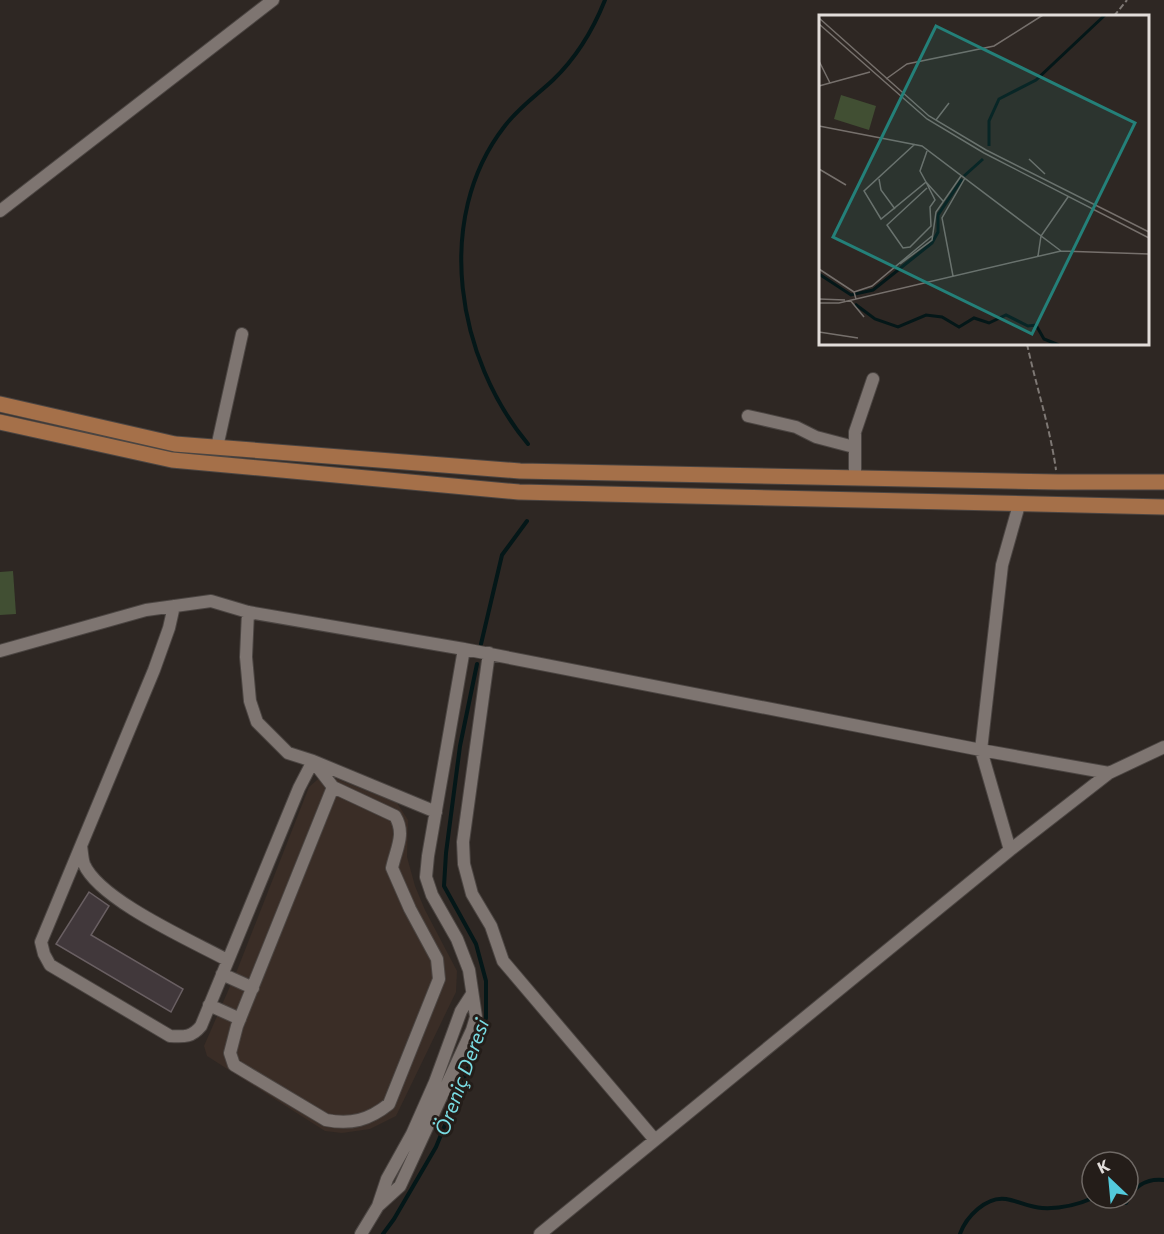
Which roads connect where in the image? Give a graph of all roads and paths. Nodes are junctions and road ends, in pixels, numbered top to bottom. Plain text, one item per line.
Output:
1 (273, 0) edge
2 (1127, 0) edge
3 (1115, 15) edge
4 (0, 211) edge
5 (242, 334) dead end
6 (1027, 345) edge
7 (873, 379) dead end
8 (0, 404) edge
9 (748, 416) dead end
10 (0, 422) edge
11 (217, 447) junction
12 (854, 447) junction
13 (855, 477) junction
14 (1058, 482) junction
15 (1164, 482) edge
16 (1018, 505) junction
17 (1164, 507) edge
18 (174, 606) junction
19 (248, 612) junction
20 (464, 649) junction
21 (0, 651) edge
22 (489, 653) junction
23 (1164, 747) edge
24 (981, 750) junction
25 (313, 761) junction
26 (1109, 773) junction
27 (333, 787) junction
28 (436, 812) junction
29 (81, 844) junction
30 (1010, 850) junction
31 (227, 960) junction
32 (222, 974) junction
33 (253, 987) junction
34 (209, 1005) junction
35 (240, 1019) junction
36 (655, 1140) junction
37 (361, 1234) edge
38 (540, 1234) edge

1 - 4 street
2 - 3 path
5 - 11 street
6 - 14 path
7 - 12 street
8 - 11 main road
9 - 12 street
10 - 16 main road
11 - 13 main road
12 - 13 street
13 - 14 main road
14 - 15 main road
16 - 17 main road
16 - 24 street
18 - 19 street
18 - 21 street
18 - 29 street
19 - 20 street
19 - 25 street
20 - 22 street
20 - 28 street
22 - 24 street
22 - 36 street
23 - 26 street
24 - 26 street
24 - 30 street
25 - 27 street
25 - 28 street
25 - 31 street
26 - 30 street
27 - 33 street
27 - 35 street
28 - 37 street
29 - 31 street
29 - 34 street
30 - 36 street
31 - 32 street
32 - 33 street
32 - 34 street
33 - 35 street
34 - 35 street
36 - 38 street

